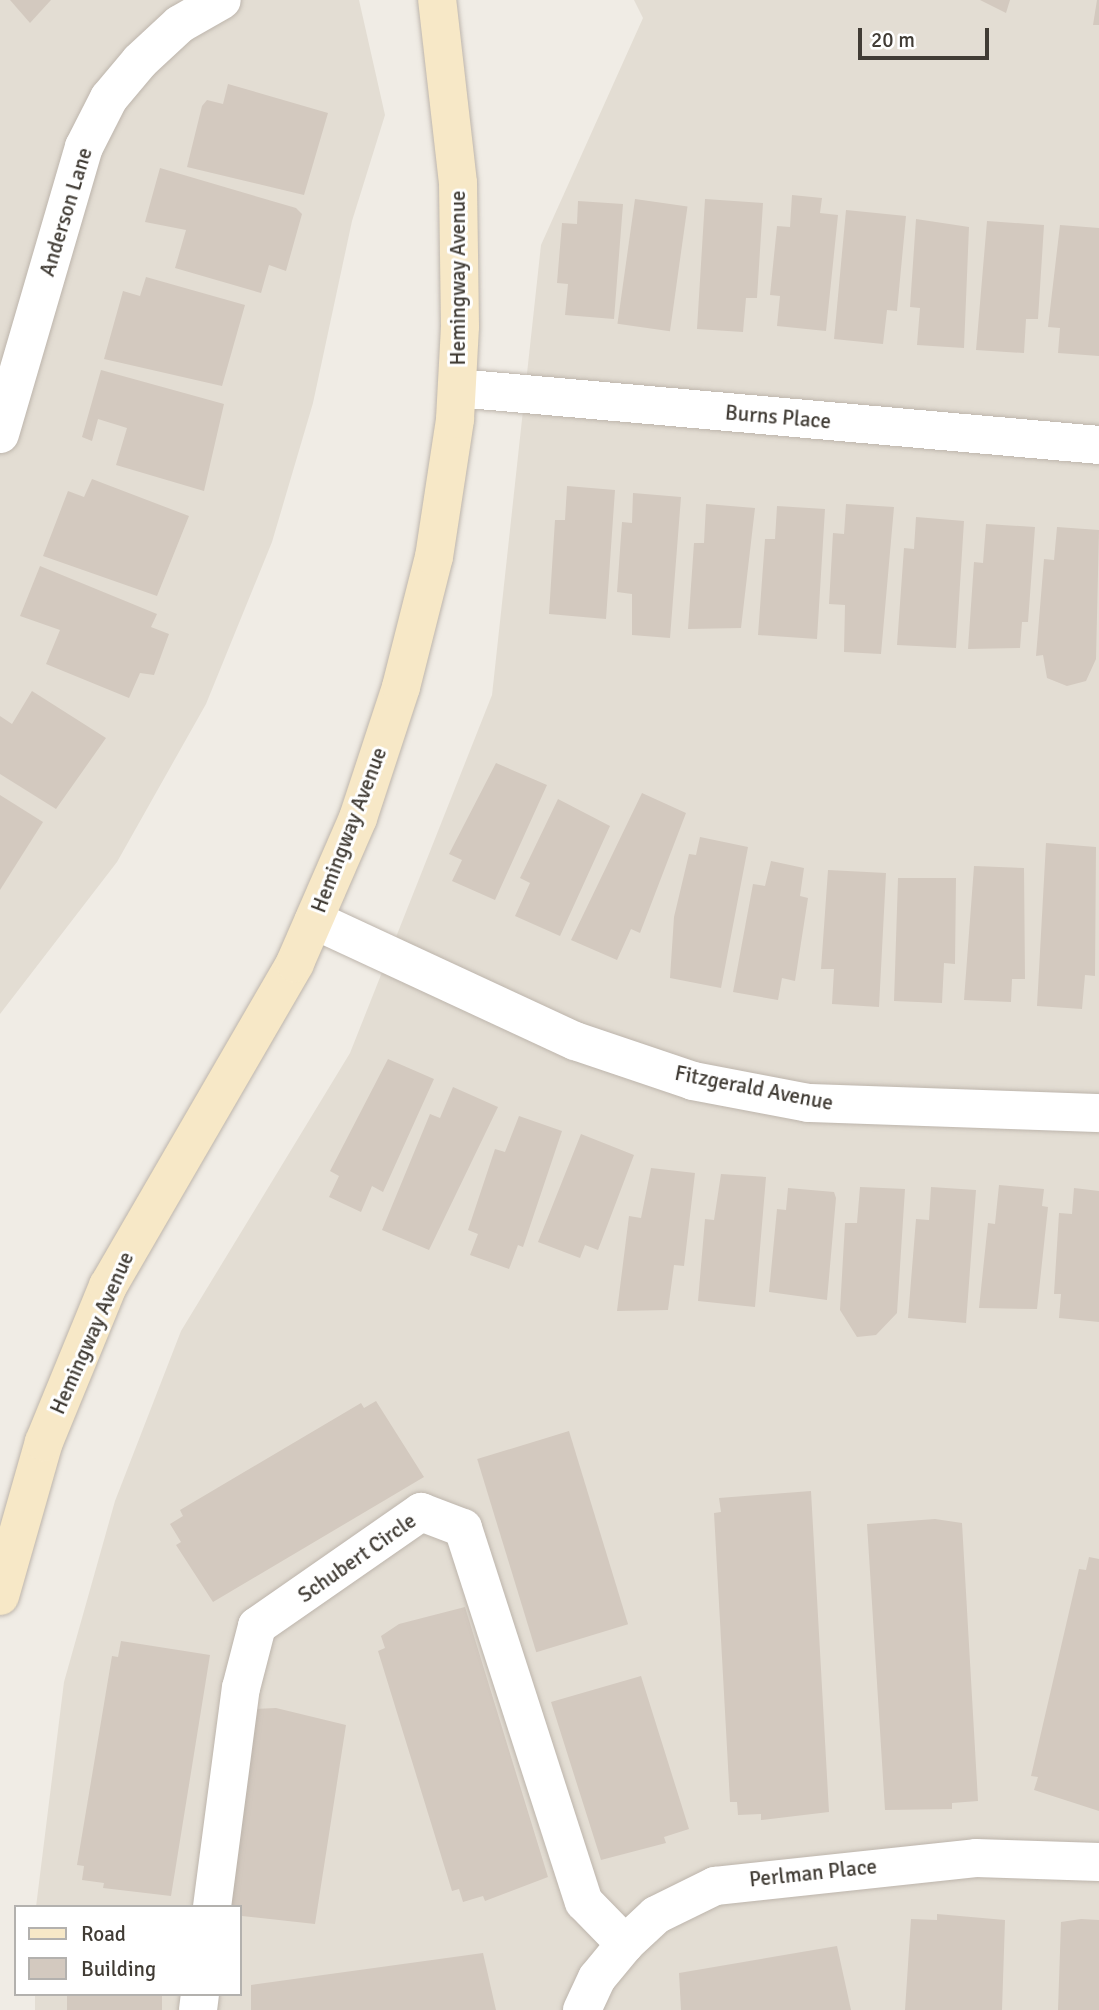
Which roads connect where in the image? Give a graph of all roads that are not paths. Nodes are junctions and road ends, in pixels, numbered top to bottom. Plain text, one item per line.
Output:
1 (222, 0) edge
2 (437, 0) edge
3 (457, 388) junction
4 (0, 434) edge
5 (1099, 445) edge
6 (314, 920) junction
7 (1099, 1113) edge
8 (0, 1596) edge
9 (1099, 1862) edge
10 (212, 1905) edge
11 (625, 1944) junction
12 (582, 2010) edge

1 - 4 street, Anderson Lane
2 - 3 main road, Hemingway Avenue
3 - 5 street, Burns Place
3 - 6 main road, Hemingway Avenue
6 - 7 street, Fitzgerald Avenue
6 - 8 main road, Hemingway Avenue
9 - 11 street, Perlman Place
10 - 11 street, Schubert Circle
11 - 12 street, Perlman Place

